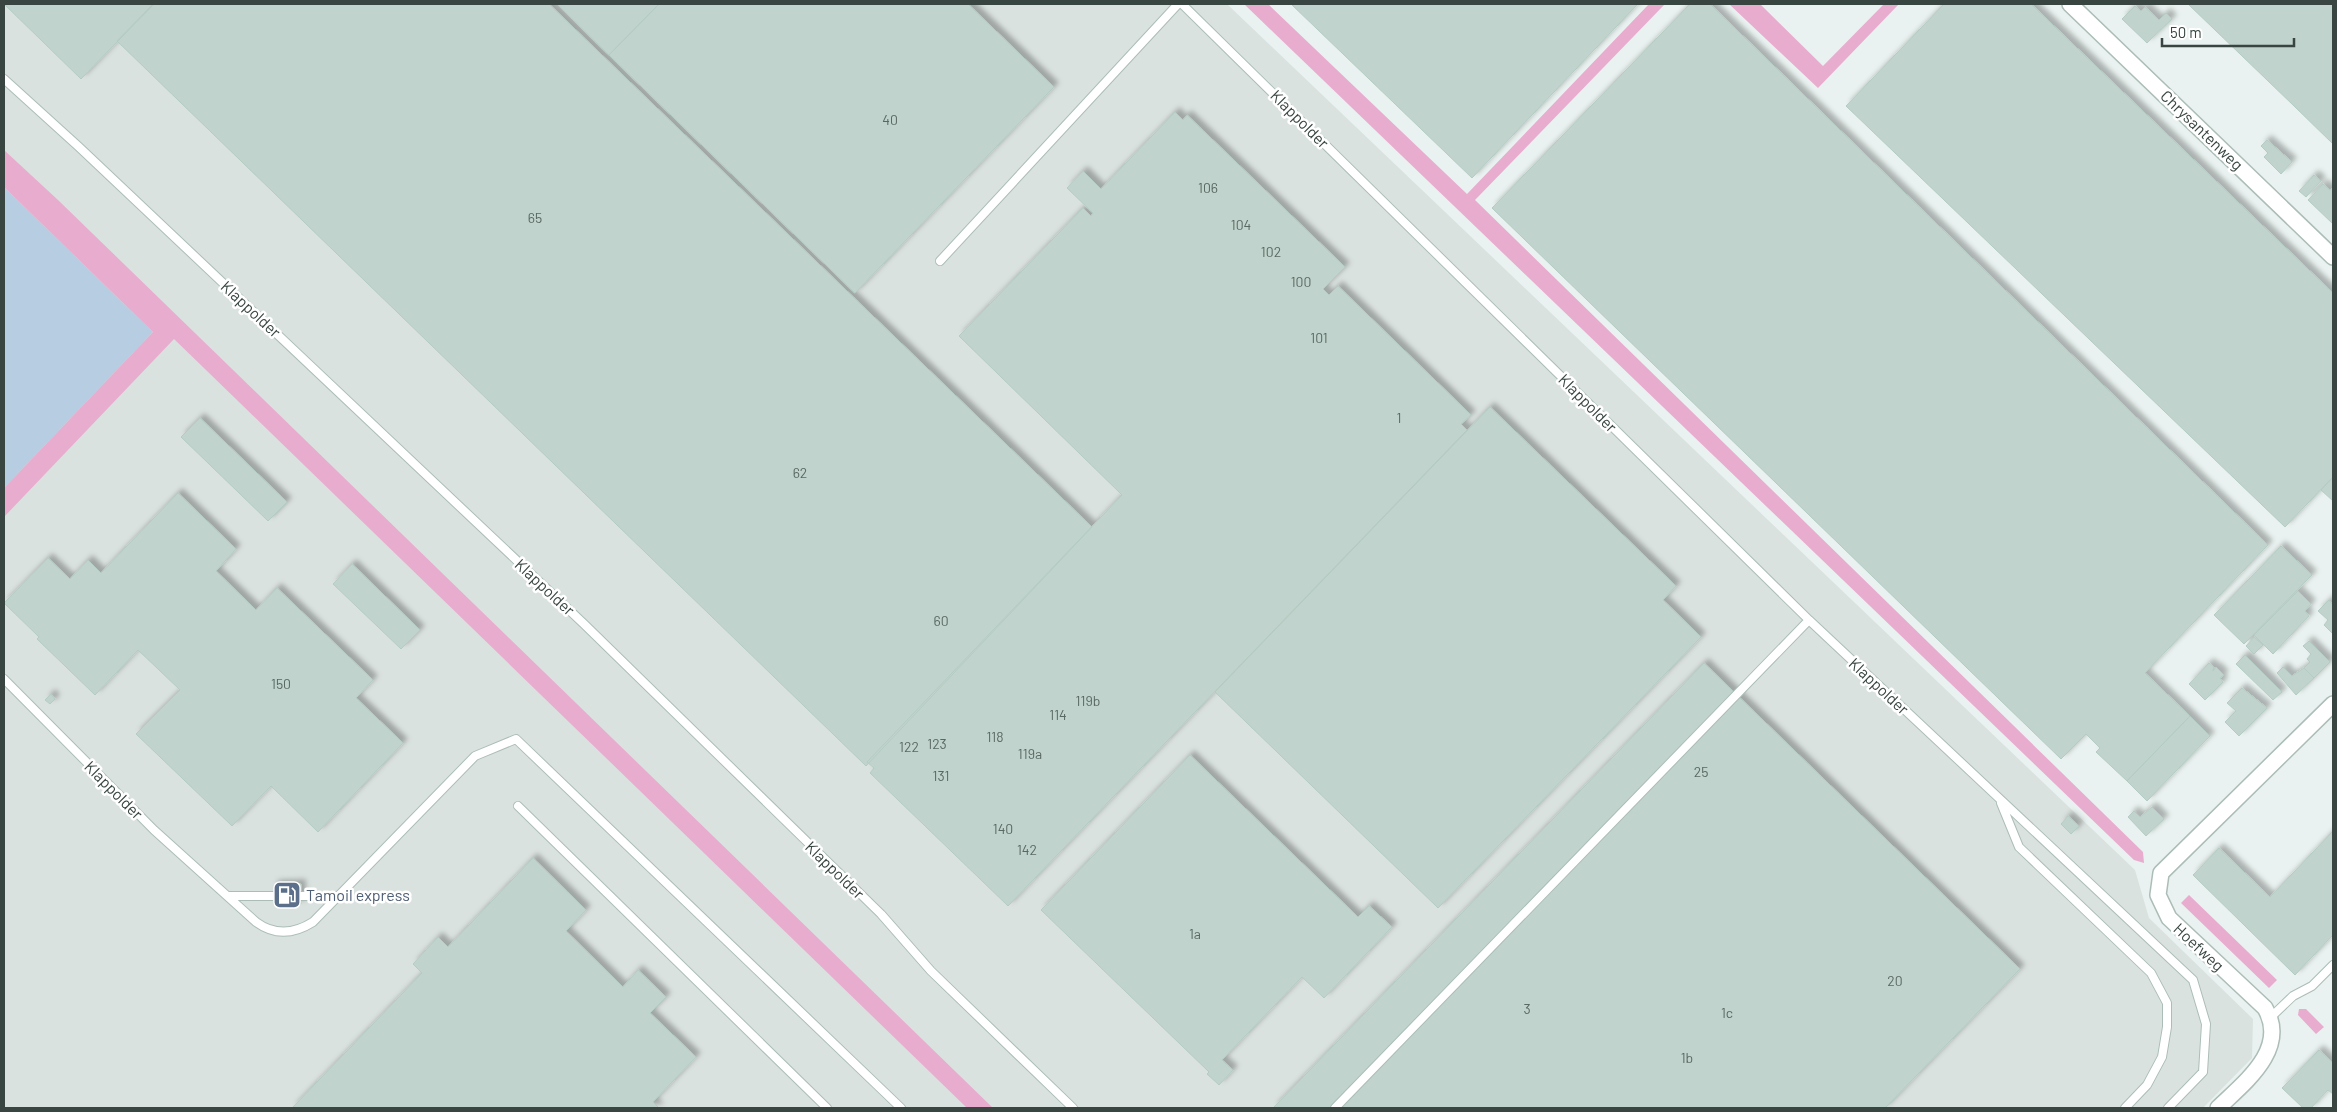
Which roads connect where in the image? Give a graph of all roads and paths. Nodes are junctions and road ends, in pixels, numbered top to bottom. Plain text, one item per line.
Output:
1 (1180, 4) edge
2 (2070, 4) edge
3 (4, 79) edge
4 (2333, 257) edge
5 (940, 261) dead end
6 (1809, 620) junction
7 (4, 679) edge
8 (2333, 704) edge
9 (1999, 799) junction
10 (518, 806) dead end
11 (228, 896) junction
12 (339, 896) junction
13 (2333, 965) edge
14 (2270, 1018) junction
15 (827, 1108) edge
16 (901, 1108) edge
17 (1073, 1108) edge
18 (1335, 1108) edge
19 (2125, 1108) edge
20 (2168, 1108) edge
21 (2218, 1108) edge

1 - 5 lane, Klappolder
1 - 6 lane, Klappolder
2 - 4 street, Chrysantenweg
3 - 17 lane, Klappolder
6 - 9 lane, Klappolder
6 - 18 lane
7 - 11 lane, Klappolder
8 - 14 street, Hoefweg
9 - 19 lane, Klappolder
9 - 20 lane, Klappolder
10 - 15 lane
11 - 12 lane
11 - 12 lane, Klappolder
12 - 16 lane, Klappolder
13 - 14 lane
14 - 21 street

